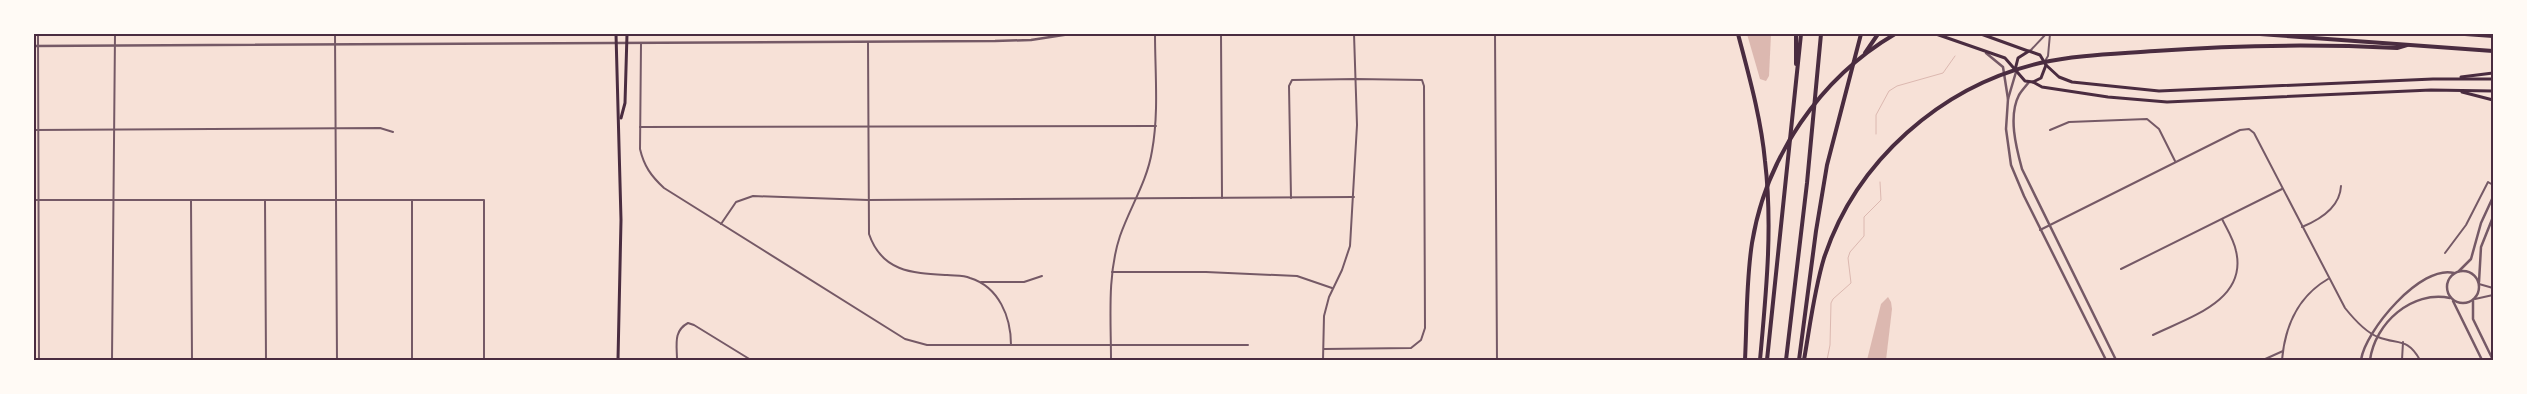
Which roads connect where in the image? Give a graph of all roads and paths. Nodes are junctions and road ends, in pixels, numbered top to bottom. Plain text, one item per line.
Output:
1 (38, 34) edge
2 (115, 34) edge
3 (335, 34) edge
4 (616, 34) edge
5 (627, 34) edge
6 (1070, 34) edge
7 (1155, 34) edge
8 (1221, 34) edge
9 (1354, 34) edge
10 (1495, 34) edge
11 (1738, 34) edge
12 (1796, 34) edge
13 (1801, 34) edge
14 (1822, 34) edge
15 (1861, 34) edge
16 (1878, 34) edge
17 (1895, 34) edge
18 (1936, 34) edge
19 (1981, 34) edge
20 (2046, 34) edge
21 (2050, 34) edge
22 (2260, 34) edge
23 (2465, 34) edge
24 (2493, 36) edge
25 (868, 42) junction
26 (616, 44) junction
27 (627, 44) junction
28 (641, 44) junction
29 (335, 45) junction
30 (2407, 45) junction
31 (36, 46) edge
32 (114, 46) junction
33 (2029, 51) junction
34 (2493, 51) edge
35 (1985, 52) junction
36 (2045, 61) junction
37 (2046, 65) junction
38 (2016, 71) junction
39 (2493, 73) edge
40 (2456, 78) junction
41 (1356, 79) junction
42 (1797, 79) junction
43 (2493, 79) edge
44 (1850, 81) junction
45 (2031, 82) junction
46 (2460, 90) junction
47 (2493, 91) edge
48 (2008, 99) junction
49 (2493, 100) edge
50 (620, 121) junction
51 (1156, 126) junction
52 (640, 127) junction
53 (336, 128) junction
54 (868, 128) junction
55 (34, 130) edge
56 (38, 130) junction
57 (114, 130) junction
58 (2050, 130) dead end
59 (393, 132) dead end
60 (2175, 161) junction
61 (2493, 185) edge
62 (2341, 186) dead end
63 (2282, 189) junction
64 (1354, 197) junction
65 (2493, 197) edge
66 (1222, 198) junction
67 (1291, 198) junction
68 (1137, 199) junction
69 (34, 200) edge
70 (39, 200) junction
71 (114, 200) junction
72 (191, 200) junction
73 (264, 200) junction
74 (337, 200) junction
75 (412, 200) junction
76 (868, 200) junction
77 (2493, 217) edge
78 (2222, 219) junction
79 (721, 224) junction
80 (2049, 224) junction
81 (2302, 228) junction
82 (2040, 230) junction
83 (2445, 253) dead end
84 (2121, 269) dead end
85 (2459, 271) junction
86 (1112, 272) junction
87 (2454, 274) junction
88 (1042, 276) dead end
89 (2328, 278) junction
90 (981, 282) junction
91 (2479, 283) junction
92 (1332, 288) junction
93 (2493, 288) edge
94 (2493, 295) edge
95 (2451, 299) junction
96 (2474, 300) junction
97 (34, 309) edge
98 (39, 309) junction
99 (2372, 333) junction
100 (2153, 335) dead end
101 (2378, 337) junction
102 (2403, 342) junction
103 (1011, 345) junction
104 (1111, 345) junction
105 (1248, 345) dead end
106 (1324, 349) junction
107 (2283, 351) junction
108 (39, 360) edge
109 (112, 360) edge
110 (192, 360) edge
111 (266, 360) edge
112 (336, 360) edge
113 (412, 360) edge
114 (484, 360) edge
115 (618, 360) edge
116 (677, 360) edge
117 (750, 360) edge
118 (1111, 360) edge
119 (1324, 360) edge
120 (1497, 360) edge
121 (1745, 360) edge
122 (1760, 360) edge
123 (1767, 360) edge
124 (1786, 360) edge
125 (1799, 360) edge
126 (1804, 360) edge
127 (2106, 360) edge
128 (2116, 360) edge
129 (2263, 360) edge
130 (2282, 360) edge
131 (2360, 360) edge
132 (2370, 360) edge
133 (2402, 360) edge
134 (2420, 360) edge
135 (2482, 360) edge
136 (2493, 360) edge

1 - 31 street
2 - 32 street
3 - 29 street
4 - 26 main road
5 - 27 main road
6 - 25 street
7 - 51 street
8 - 66 street
9 - 41 street
10 - 120 street
11 - 122 highway
12 - 42 highway
13 - 42 highway
14 - 124 highway
15 - 44 highway
16 - 44 highway
17 - 121 highway
18 - 35 main road
19 - 33 main road
20 - 33 street
21 - 36 street
22 - 30 highway
23 - 24 highway
25 - 28 street
25 - 54 street
26 - 27 street
26 - 29 street
26 - 50 main road
27 - 28 street
27 - 50 main road
28 - 52 street
29 - 32 street
29 - 53 street
30 - 34 highway
30 - 126 highway
31 - 32 street
31 - 56 street
32 - 57 street
33 - 36 main road
33 - 38 main road
35 - 38 main road
35 - 48 street
36 - 37 main road
37 - 40 main road
37 - 45 main road
38 - 45 main road
38 - 48 street
39 - 40 main road
40 - 43 main road
41 - 64 street
41 - 67 street
41 - 106 street
42 - 123 highway
44 - 125 highway
45 - 46 main road
45 - 80 street
46 - 47 main road
46 - 49 main road
48 - 82 street
50 - 115 main road
51 - 54 street
51 - 68 street
52 - 54 street
52 - 79 street
53 - 57 street
53 - 59 street
53 - 74 street
54 - 76 street
55 - 56 street
56 - 57 street
56 - 70 street
57 - 71 street
58 - 60 street
60 - 63 street
60 - 80 street
61 - 83 street
62 - 81 street
63 - 78 street
63 - 81 street
64 - 67 street
64 - 92 street
65 - 85 street
66 - 67 street
66 - 68 street
68 - 76 street
68 - 86 street
69 - 70 street
70 - 71 street
70 - 98 street
71 - 72 street
71 - 109 street
72 - 73 street
72 - 110 street
73 - 74 street
73 - 111 street
74 - 75 street
74 - 112 street
75 - 113 street
75 - 114 street
76 - 79 street
76 - 90 street
77 - 91 street
78 - 84 street
78 - 100 street
79 - 103 street
80 - 82 street
80 - 128 street
81 - 89 street
82 - 127 street
85 - 87 street
85 - 91 street
86 - 92 street
86 - 104 street
87 - 95 street
87 - 99 street
88 - 90 street
89 - 99 street
89 - 107 street
90 - 103 street
91 - 93 street
91 - 96 street
92 - 106 street
94 - 96 street
95 - 96 street
95 - 101 street
95 - 135 street
96 - 136 street
97 - 98 street
98 - 108 street
99 - 101 street
99 - 131 street
101 - 102 street
101 - 132 street
102 - 133 street
102 - 134 street
103 - 104 street
104 - 105 street
104 - 118 street
106 - 119 street
107 - 129 street
107 - 130 street
116 - 117 street

